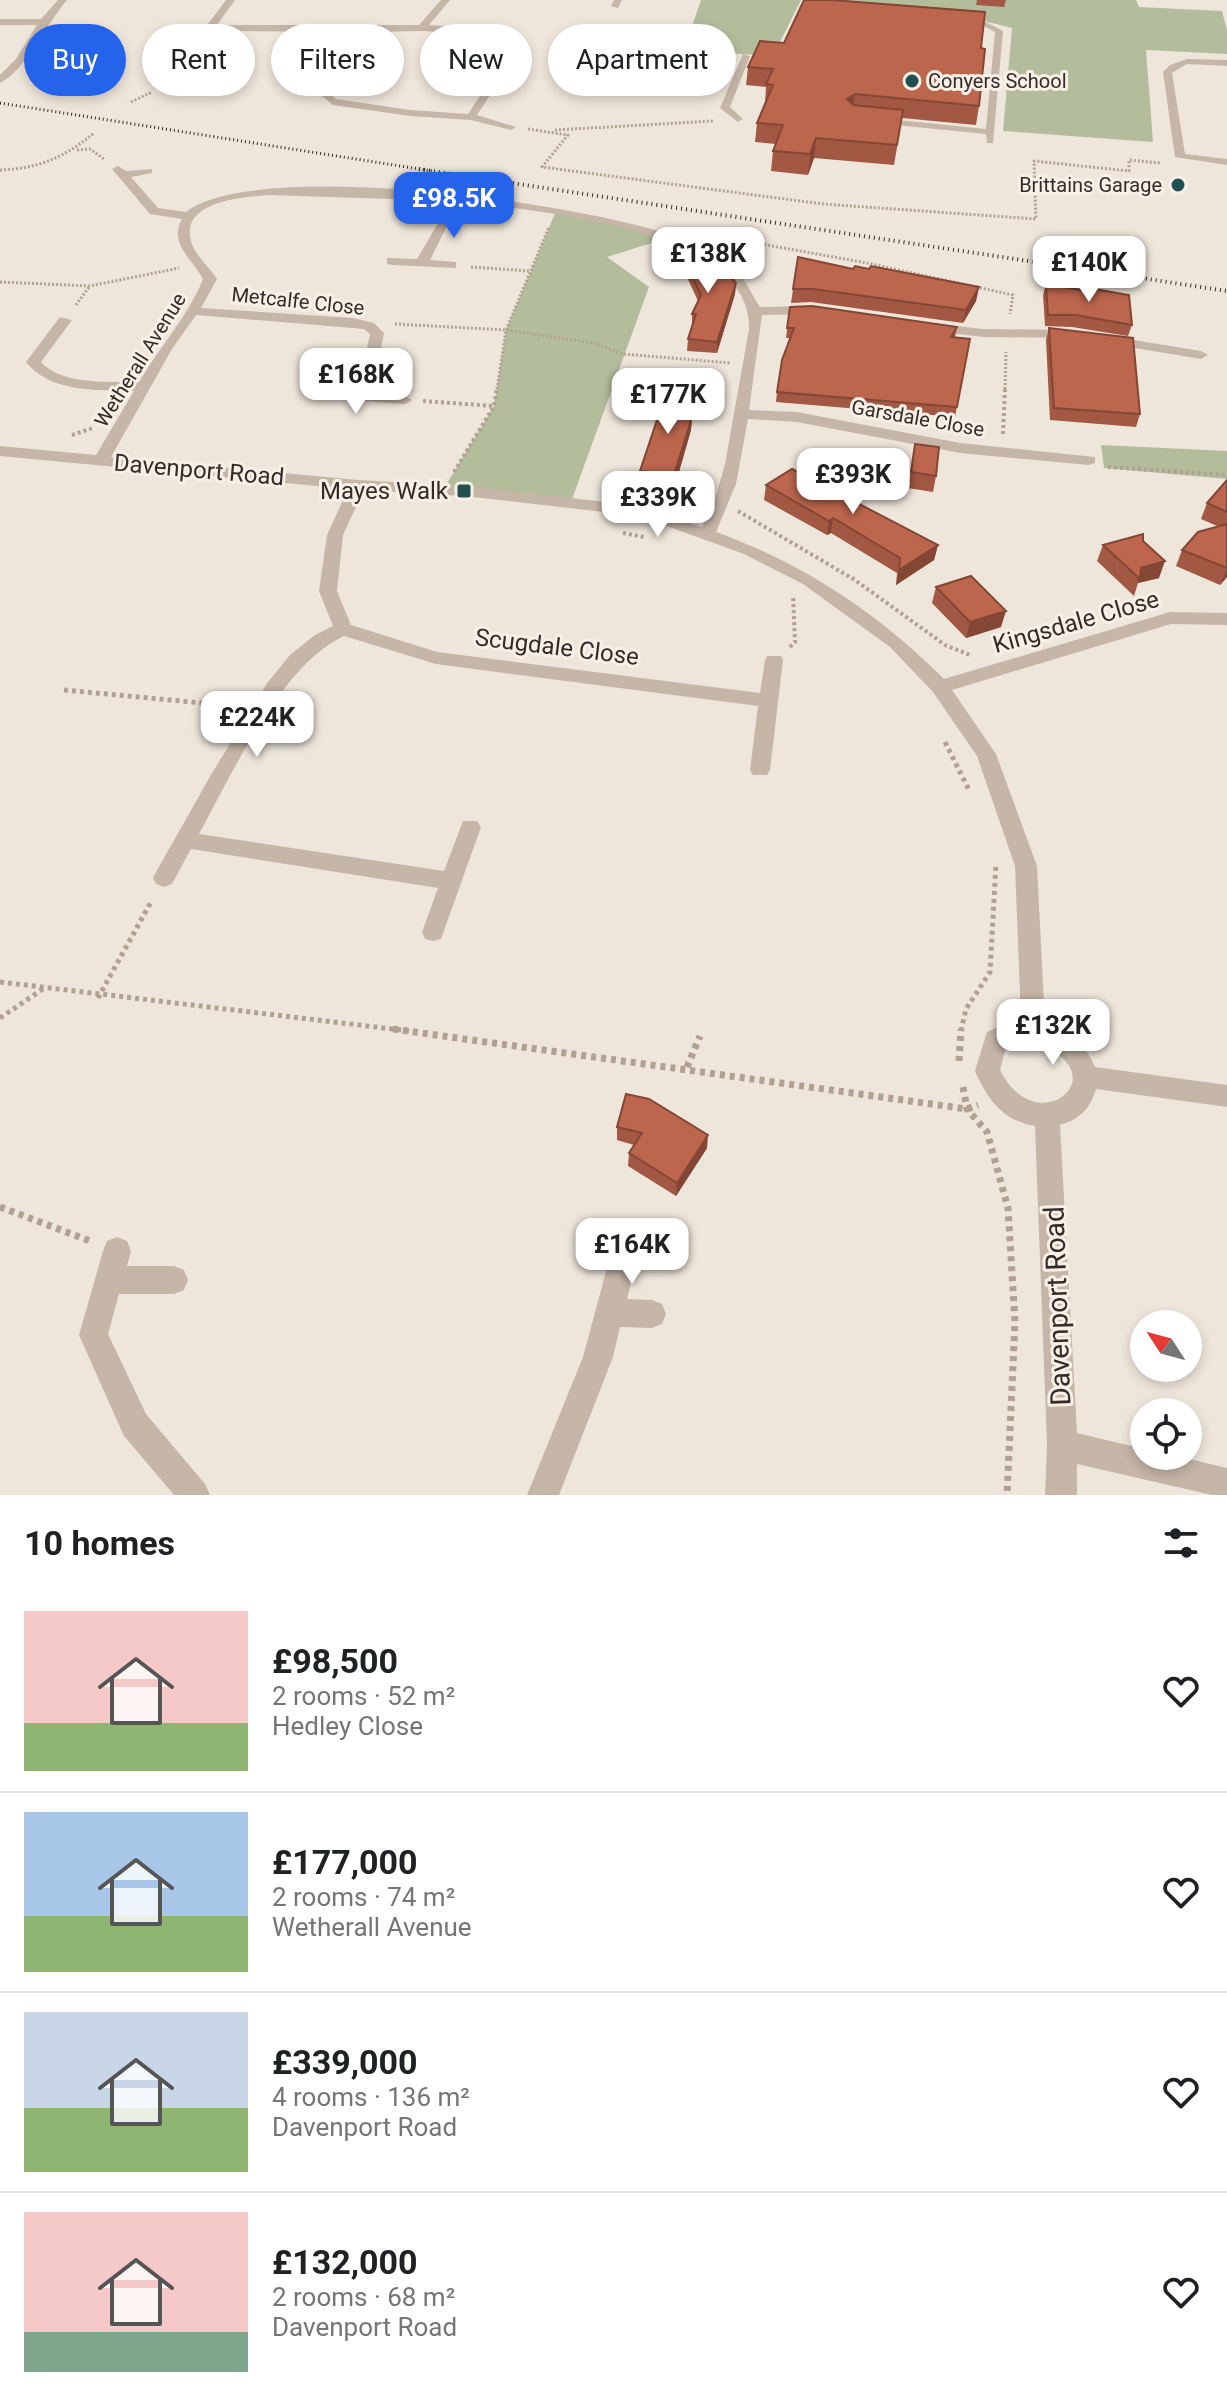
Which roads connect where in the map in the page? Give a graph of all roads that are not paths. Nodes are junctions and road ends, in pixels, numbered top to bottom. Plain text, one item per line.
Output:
1 (63, 0) edge
2 (231, 0) edge
3 (446, 0) edge
4 (940, 20) edge
5 (0, 22) edge
6 (41, 22) junction
7 (213, 24) edge
8 (425, 24) edge
9 (746, 56) dead end
10 (1227, 63) edge
11 (2, 76) edge
12 (323, 96) edge
13 (486, 96) edge
14 (471, 117) junction
15 (738, 119) road end
16 (867, 120) edge
17 (511, 127) road end
18 (1227, 162) edge
19 (148, 171) dead end
20 (458, 200) junction
21 (187, 216) junction
22 (392, 261) dead end
23 (422, 262) junction
24 (451, 265) road end
25 (192, 311) junction
26 (756, 311) junction
27 (835, 312) edge
28 (65, 320) dead end
29 (919, 325) edge
30 (1201, 355) dead end
31 (142, 387) junction
32 (310, 393) dead end
33 (353, 396) junction
34 (405, 400) road end
35 (742, 414) junction
36 (0, 451) edge
37 (1089, 460) road end
38 (101, 461) junction
39 (358, 485) junction
40 (707, 533) junction
41 (1227, 619) edge
42 (343, 629) junction
43 (774, 660) road end
44 (940, 687) junction
45 (769, 701) junction
46 (760, 770) dead end
47 (470, 827) dead end
48 (185, 840) junction
49 (164, 878) road end
50 (451, 881) junction
51 (433, 932) dead end
52 (1033, 1029) junction
53 (1087, 1077) junction
54 (1227, 1096) edge
55 (1047, 1116) junction
56 (117, 1251) road end
57 (622, 1264) dead end
58 (108, 1280) junction
59 (174, 1280) dead end
60 (609, 1312) junction
61 (652, 1314) dead end
62 (1062, 1445) junction
63 (1227, 1483) edge
64 (194, 1495) edge
65 (543, 1495) edge
66 (1061, 1495) edge

1 - 6 street
2 - 7 street
3 - 8 street
4 - 16 lane
5 - 6 street
6 - 11 street
9 - 15 lane
10 - 18 lane
12 - 14 street
13 - 14 street
14 - 17 street
19 - 21 street
20 - 21 street
20 - 23 street
20 - 26 street
21 - 25 street, Wetherall Avenue
22 - 23 street
23 - 24 street
25 - 31 street, Wetherall Avenue
25 - 33 street, Metcalfe Close
26 - 27 street
26 - 35 street
28 - 31 street
29 - 30 street
31 - 38 street, Wetherall Avenue
32 - 33 street
33 - 34 street
35 - 37 street, Garsdale Close
35 - 40 street
36 - 38 street, Davenport Road
38 - 39 street, Davenport Road
39 - 40 street, Davenport Road
39 - 42 street
40 - 44 street, Davenport Road
41 - 44 street, Kingsdale Close
42 - 45 street, Scugdale Close
42 - 48 street
43 - 45 street
44 - 52 street, Davenport Road
45 - 46 street
47 - 50 street
48 - 49 street
48 - 50 street
50 - 51 street
52 - 53 street
52 - 55 street
53 - 54 street
53 - 55 street
55 - 62 street, Davenport Road
56 - 58 street
57 - 60 street
58 - 59 street
58 - 64 street
60 - 61 street
60 - 65 street
62 - 63 street
62 - 66 street, Davenport Road

